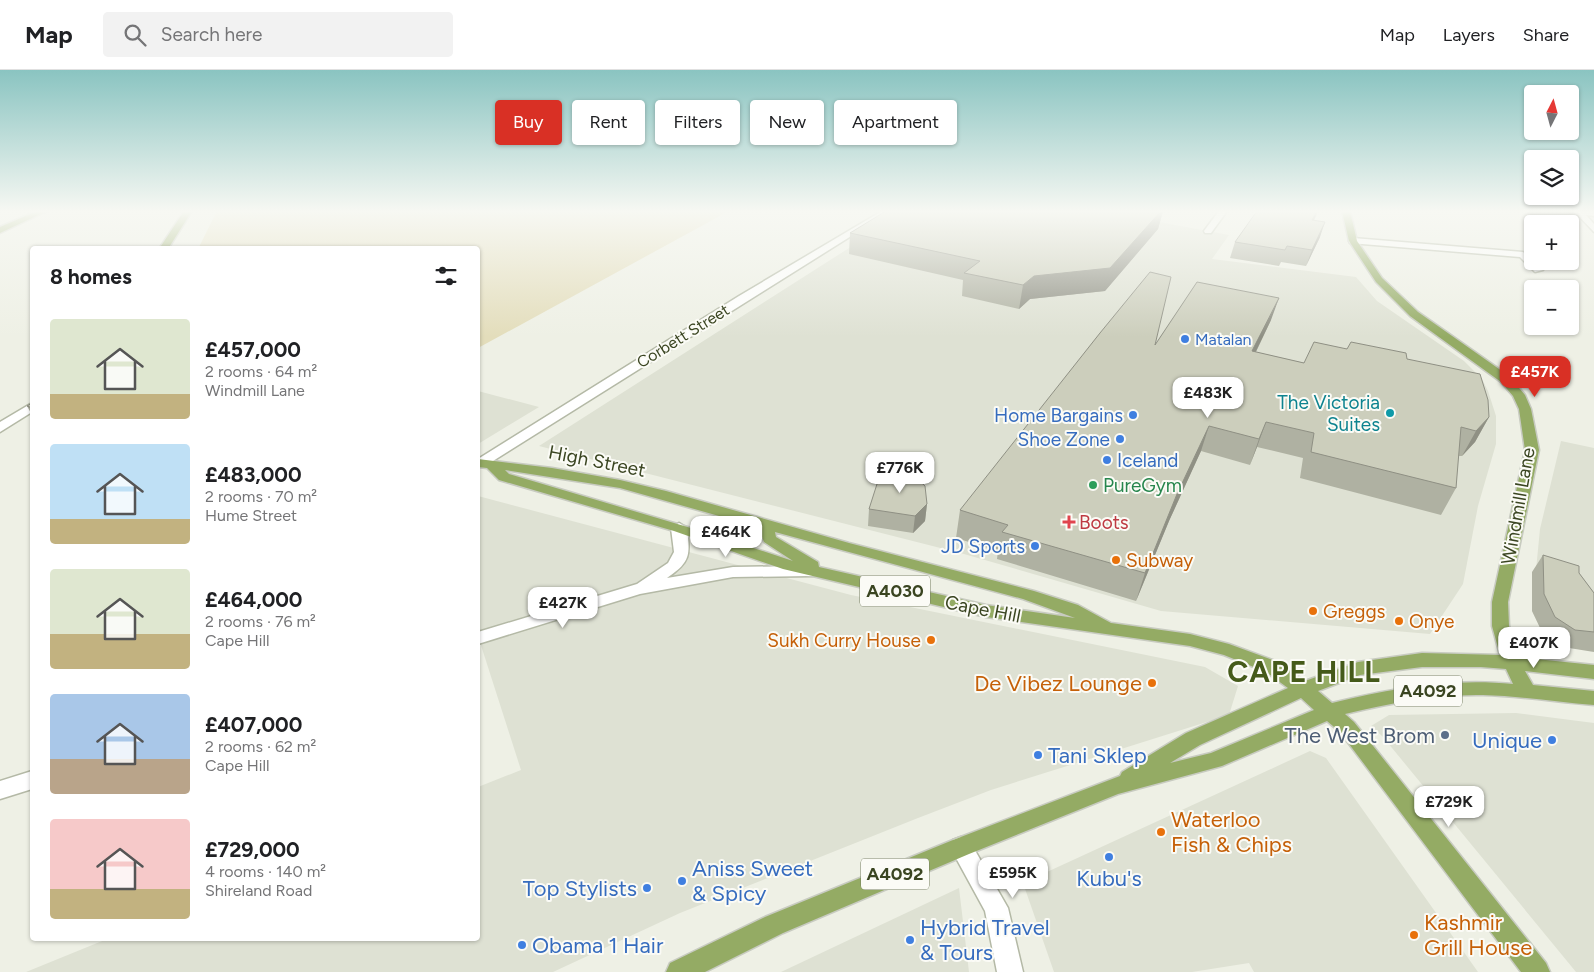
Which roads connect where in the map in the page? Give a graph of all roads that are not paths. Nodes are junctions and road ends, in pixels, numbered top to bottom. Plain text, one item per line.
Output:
1 (818, 253) edge
2 (1361, 253) edge
3 (1501, 253) edge
4 (1524, 255) edge
5 (30, 408) edge
6 (0, 428) edge
7 (483, 464) edge
8 (694, 503) joint
9 (766, 525) junction
10 (679, 528) junction
11 (818, 571) junction
12 (638, 589) junction
13 (1116, 631) junction
14 (480, 637) edge
15 (1511, 663) junction
16 (1594, 672) edge
17 (1303, 689) junction
18 (1527, 692) junction
19 (1594, 698) edge
20 (1330, 711) junction
21 (30, 781) edge
22 (1115, 786) junction
23 (0, 790) edge
24 (961, 847) junction
25 (679, 972) edge
26 (1010, 972) edge
27 (1537, 972) edge

1 - 7 street, Corbett Street
2 - 15 main road, Windmill Lane
3 - 4 street
5 - 6 street
7 - 8 main road, High Street / A4030
7 - 10 main road, High Street / A4030
8 - 9 main road, Cape Hill / A4030
9 - 10 main road
9 - 11 main road
9 - 13 main road, Cape Hill / A4030
10 - 11 main road, Cape Hill / A4030
10 - 12 street
11 - 12 street
11 - 13 main road, Cape Hill / A4030
12 - 14 street
13 - 17 main road, Cape Hill / A4030
15 - 16 main road, A4092
15 - 17 main road, A4092
15 - 18 main road, Windmill Lane
17 - 20 main road, Cape Hill / A4030
17 - 22 main road, A4092
18 - 19 main road, A4092
18 - 20 main road, A4092
20 - 22 main road, A4092
20 - 27 main road, Cape Hill
21 - 23 street
22 - 24 main road, A4092
24 - 25 main road, A4092
24 - 26 street

